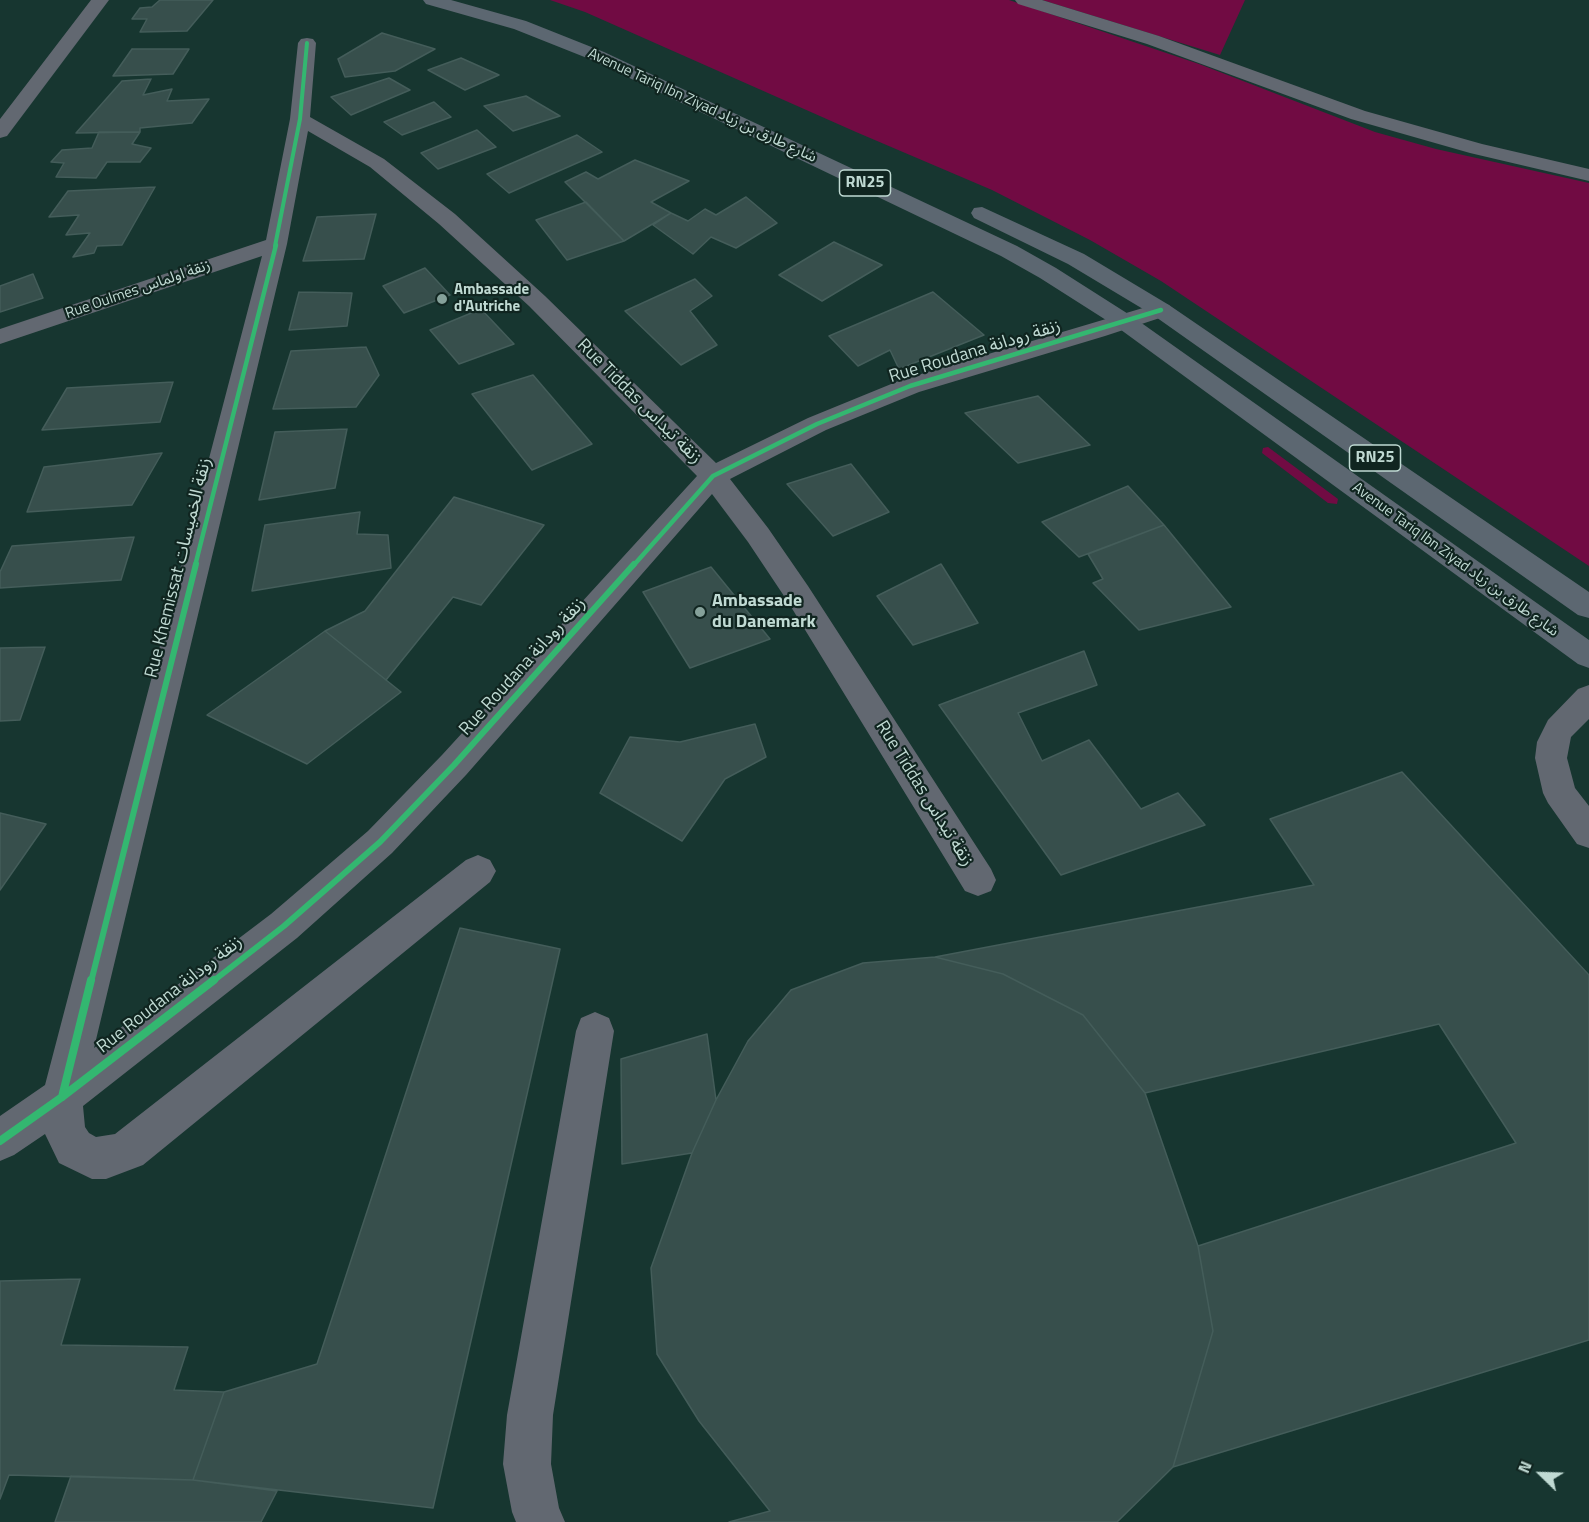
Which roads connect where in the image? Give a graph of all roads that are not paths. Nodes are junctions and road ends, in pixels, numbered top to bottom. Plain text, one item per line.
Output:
1 (100, 0) edge
2 (432, 0) edge
3 (495, 0) edge
4 (1024, 0) edge
5 (561, 20) dead end
6 (307, 44) dead end
7 (300, 119) junction
8 (0, 132) edge
9 (1589, 175) edge
10 (960, 203) dead end
11 (276, 243) junction
12 (1161, 310) junction
13 (1125, 322) junction
14 (0, 337) edge
15 (713, 476) junction
16 (1589, 607) edge
17 (1589, 656) edge
18 (1589, 698) edge
19 (1589, 833) edge
20 (478, 871) dead end
21 (978, 880) dead end
22 (595, 1031) dead end
23 (62, 1097) junction
24 (0, 1142) edge
25 (541, 1522) edge

1 - 8 street
2 - 13 main road, Avenue Tariq Ibn Ziyad شارع طارق بن زياد / RN25
3 - 5 main road
4 - 9 street
6 - 7 street, Rue Khemissat زنقة الخميسات
7 - 11 street, Rue Khemissat زنقة الخميسات
7 - 15 street, Rue Tiddas زنقة تيداس
10 - 12 main road, Avenue Tariq Ibn Ziyad شارع طارق بن زياد / RN25
11 - 14 street, Rue Oulmes زنقة اولماس
11 - 23 street, Rue Khemissat زنقة الخميسات
12 - 13 street, Rue Roudana زنقة رودانة
12 - 16 main road, Avenue Tariq Ibn Ziyad شارع طارق بن زياد / RN25
13 - 15 street, Rue Roudana زنقة رودانة
13 - 17 main road, Avenue Tariq Ibn Ziyad شارع طارق بن زياد / RN25
15 - 21 street, Rue Tiddas زنقة تيداس
15 - 23 street, Rue Roudana زنقة رودانة
18 - 19 street
20 - 23 street, Rue Khemissat زنقة الخميسات
22 - 25 street
23 - 24 street, Rue Roudana زنقة رودانة

